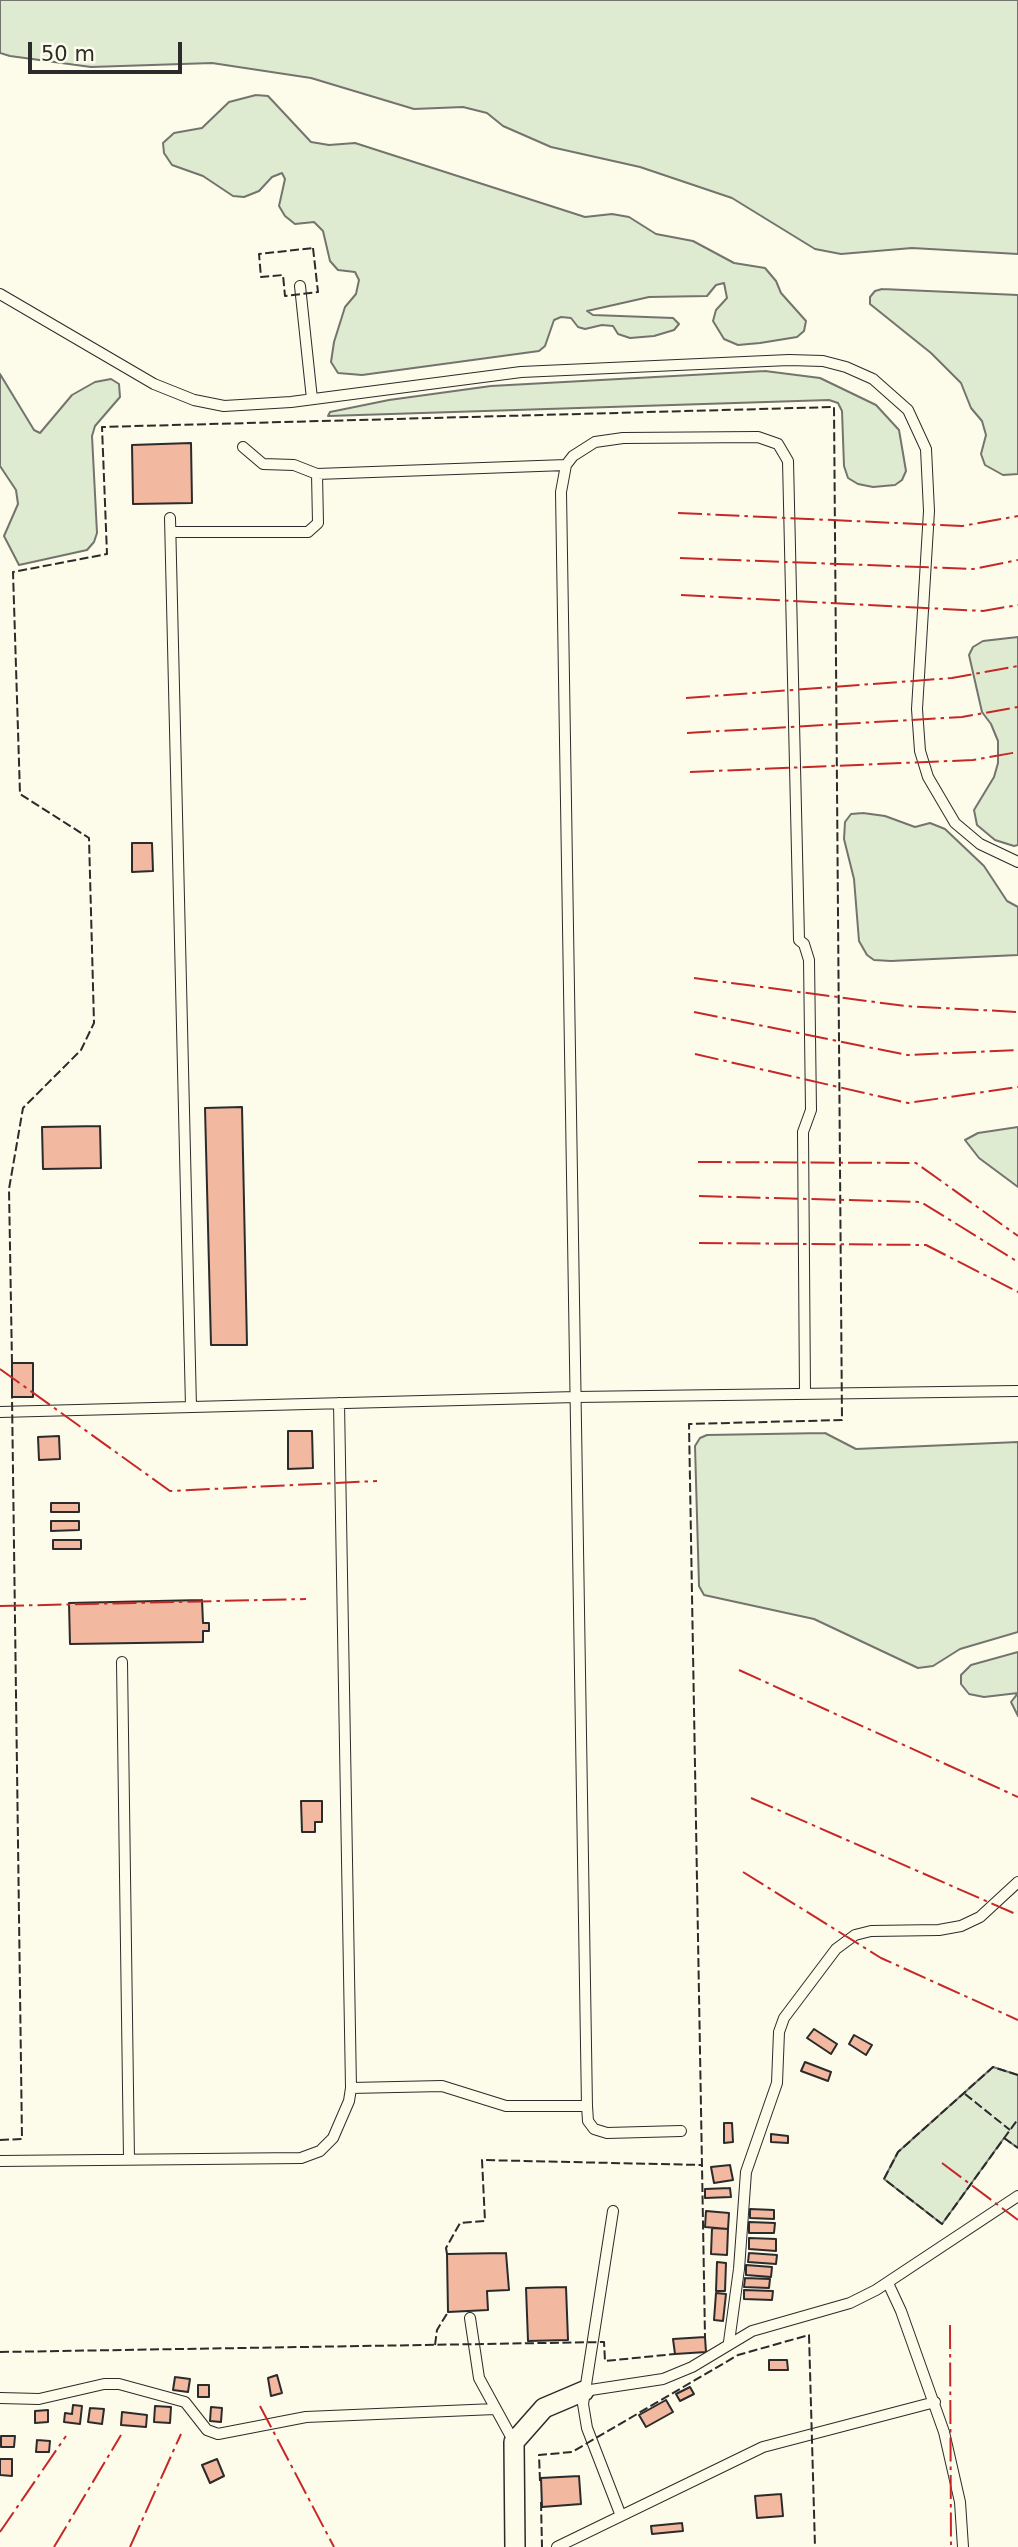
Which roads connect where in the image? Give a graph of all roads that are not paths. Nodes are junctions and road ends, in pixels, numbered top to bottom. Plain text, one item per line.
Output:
1 (300, 286) dead end
2 (0, 294) edge
3 (312, 399) junction
4 (243, 447) dead end
5 (566, 465) junction
6 (317, 474) junction
7 (170, 518) dead end
8 (171, 532) junction
9 (1018, 862) edge
10 (1017, 1391) edge
11 (805, 1393) junction
12 (576, 1397) junction
13 (339, 1403) junction
14 (191, 1407) junction
15 (0, 1412) edge
16 (122, 1662) dead end
17 (1018, 1882) edge
18 (351, 2088) junction
19 (587, 2106) junction
20 (681, 2131) dead end
21 (129, 2159) junction
22 (0, 2161) edge
23 (1018, 2196) edge
24 (613, 2211) dead end
25 (888, 2283) junction
26 (470, 2318) dead end
27 (729, 2342) junction
28 (584, 2392) junction
29 (0, 2398) edge
30 (935, 2402) junction
31 (495, 2409) junction
32 (514, 2442) junction
33 (621, 2516) junction
34 (515, 2547) edge
35 (557, 2547) edge
36 (963, 2547) edge

1 - 3 lane
2 - 3 lane
3 - 9 lane
4 - 6 lane
5 - 6 lane
5 - 11 lane
5 - 12 lane
6 - 8 lane
7 - 8 lane
8 - 14 lane
10 - 11 lane
11 - 12 lane
12 - 13 lane
12 - 19 lane
13 - 14 lane
13 - 18 lane
14 - 15 lane
16 - 21 lane
17 - 27 lane
18 - 19 lane
18 - 21 lane
19 - 20 lane
21 - 22 lane
23 - 25 lane
24 - 28 lane
25 - 27 lane
25 - 30 lane
26 - 31 lane
27 - 28 lane
28 - 32 street
28 - 33 lane
29 - 31 lane
30 - 33 lane
30 - 36 lane
31 - 32 lane
32 - 34 street
33 - 35 lane

